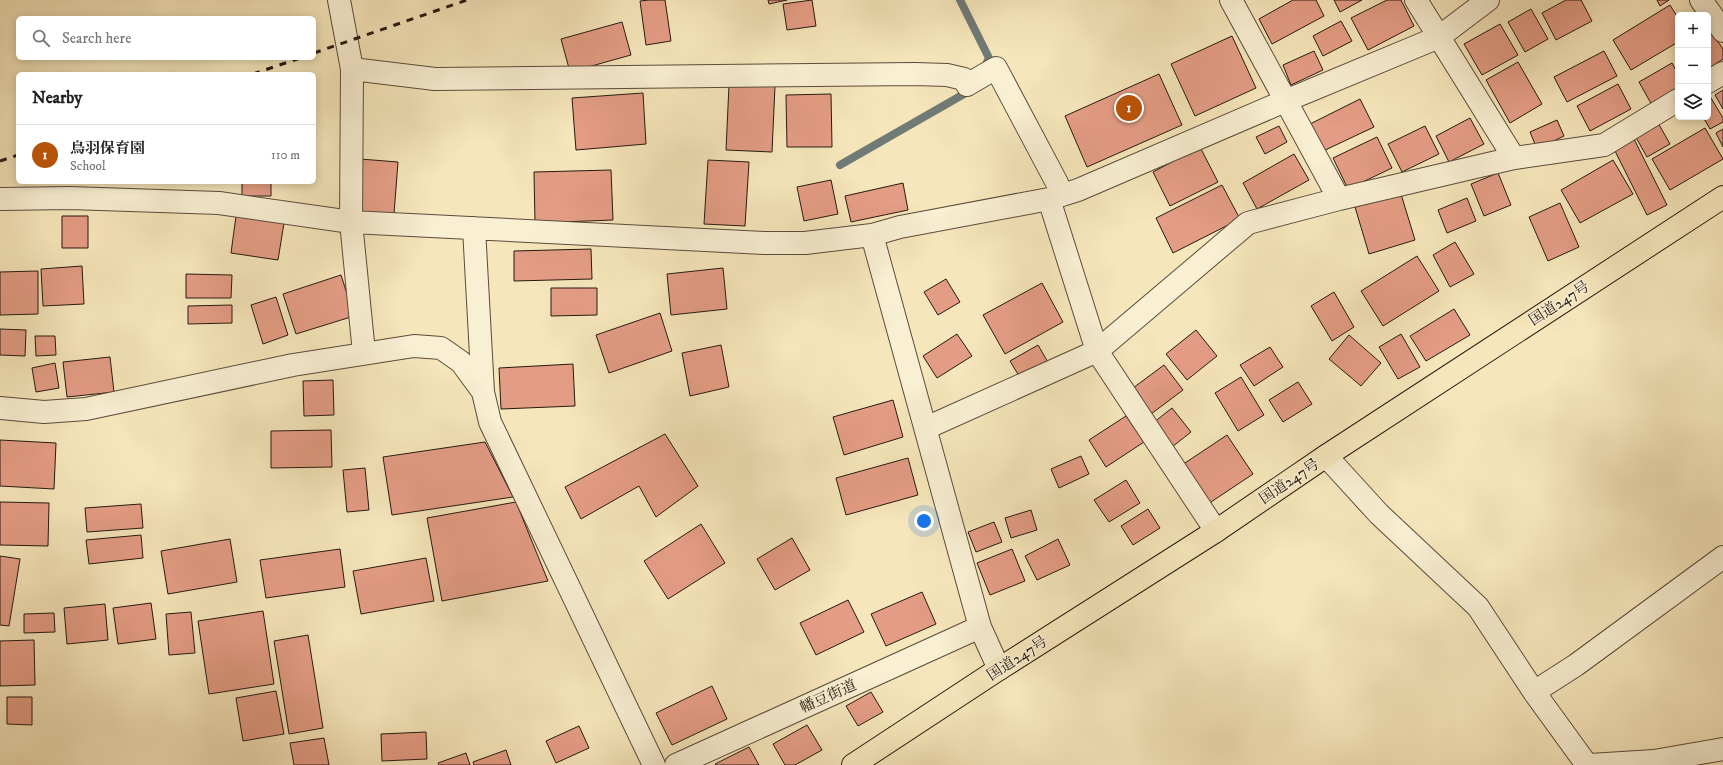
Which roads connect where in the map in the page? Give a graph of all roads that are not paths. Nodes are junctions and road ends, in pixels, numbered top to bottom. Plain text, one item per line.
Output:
1 (339, 0) edge
2 (1231, 0) edge
3 (1416, 0) edge
4 (1488, 0) edge
5 (1701, 0) edge
6 (1723, 31) edge
7 (1439, 37) junction
8 (352, 69) junction
9 (1723, 73) edge
10 (1711, 80) edge
11 (1285, 101) junction
12 (1675, 102) edge
13 (1514, 158) junction
14 (1055, 197) junction
15 (1723, 197) edge
16 (0, 199) edge
17 (1339, 199) junction
18 (351, 222) junction
19 (474, 228) junction
20 (872, 235) junction
21 (1097, 351) junction
22 (364, 353) junction
23 (483, 392) junction
24 (0, 408) edge
25 (926, 428) junction
26 (1326, 456) junction
27 (1216, 531) junction
28 (1723, 557) edge
29 (980, 627) junction
30 (999, 669) junction
31 (1534, 692) junction
32 (1723, 749) edge
33 (654, 765) edge
34 (676, 765) edge
35 (854, 765) edge
36 (1589, 765) edge

1 - 8 street
2 - 11 street
3 - 7 street
4 - 7 street
5 - 6 street
7 - 11 street
7 - 13 street
8 - 14 street
8 - 18 street
9 - 10 street
11 - 14 street
11 - 17 street
12 - 13 street
13 - 17 street
14 - 20 street
14 - 21 street
15 - 26 highway, 国道247号
16 - 18 street
17 - 21 street
18 - 19 street
18 - 22 street
19 - 20 street
19 - 23 street
20 - 25 street
21 - 25 street
21 - 27 street
22 - 23 street
22 - 24 street
23 - 33 street
25 - 29 street
26 - 27 highway, 国道247号
26 - 31 street
27 - 30 highway, 国道247号
28 - 31 street
29 - 30 street
29 - 34 street, 幡豆街道
30 - 35 highway, 国道247号
31 - 36 street
32 - 36 street

